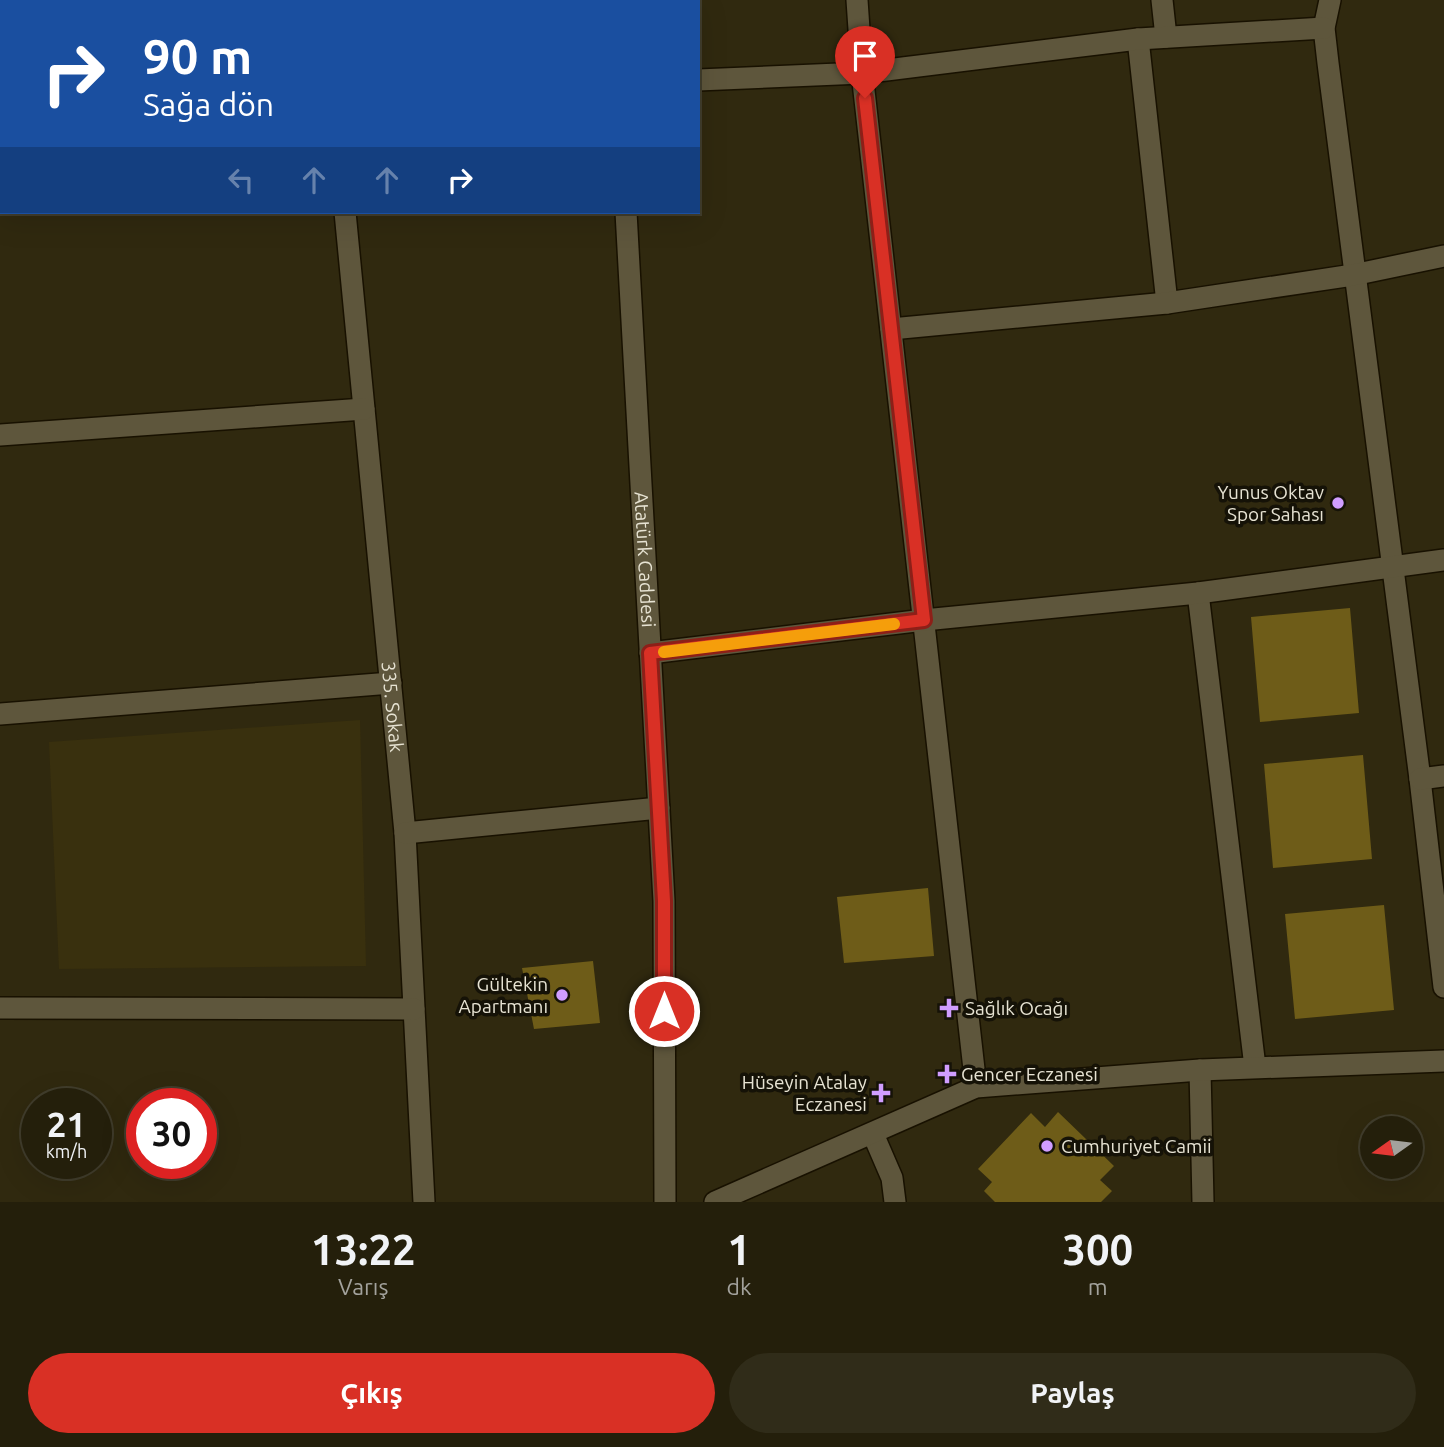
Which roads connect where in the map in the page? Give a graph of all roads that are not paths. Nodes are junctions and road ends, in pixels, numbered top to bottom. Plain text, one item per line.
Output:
1 (857, 0) edge
2 (1162, 0) edge
3 (1330, 0) edge
4 (1324, 28) junction
5 (1166, 37) junction
6 (1138, 39) junction
7 (862, 72) junction
8 (700, 80) edge
9 (345, 214) edge
10 (626, 214) edge
11 (1444, 256) edge
12 (1353, 275) junction
13 (1167, 303) junction
14 (891, 329) junction
15 (364, 409) junction
16 (0, 435) edge
17 (1444, 559) edge
18 (1391, 568) junction
19 (1198, 593) junction
20 (924, 620) junction
21 (650, 653) junction
22 (391, 683) junction
23 (0, 713) edge
24 (1444, 776) edge
25 (1420, 779) junction
26 (659, 808) junction
27 (405, 833) junction
28 (1444, 987) edge
29 (0, 1008) edge
30 (414, 1009) junction
31 (1444, 1061) edge
32 (1255, 1067) junction
33 (1200, 1070) junction
34 (976, 1087) junction
35 (873, 1134) junction
36 (424, 1202) edge
37 (665, 1202) edge
38 (715, 1202) edge
39 (895, 1202) edge
40 (1203, 1202) edge

1 - 7 street
2 - 5 street
3 - 4 street
4 - 5 street
4 - 12 street
5 - 6 street
6 - 7 street
6 - 13 street
7 - 8 street
7 - 14 street
9 - 15 street, 335. Sokak
10 - 21 street, Atatürk Caddesi
11 - 12 street
12 - 13 street
12 - 18 street
13 - 14 street
14 - 20 street
15 - 16 street
15 - 22 street, 335. Sokak
17 - 18 street
18 - 19 street
18 - 25 street
19 - 20 street
19 - 32 street
20 - 21 street
20 - 34 street
21 - 26 street, Atatürk Caddesi
22 - 23 street
22 - 27 street, 335. Sokak
24 - 25 street
25 - 28 street
26 - 27 street
26 - 37 street, Atatürk Caddesi
27 - 30 street, 335. Sokak
29 - 30 street
30 - 36 street, 335. Sokak
31 - 32 street
32 - 33 street
33 - 34 street
33 - 40 street
34 - 35 street
35 - 38 street
35 - 39 street

